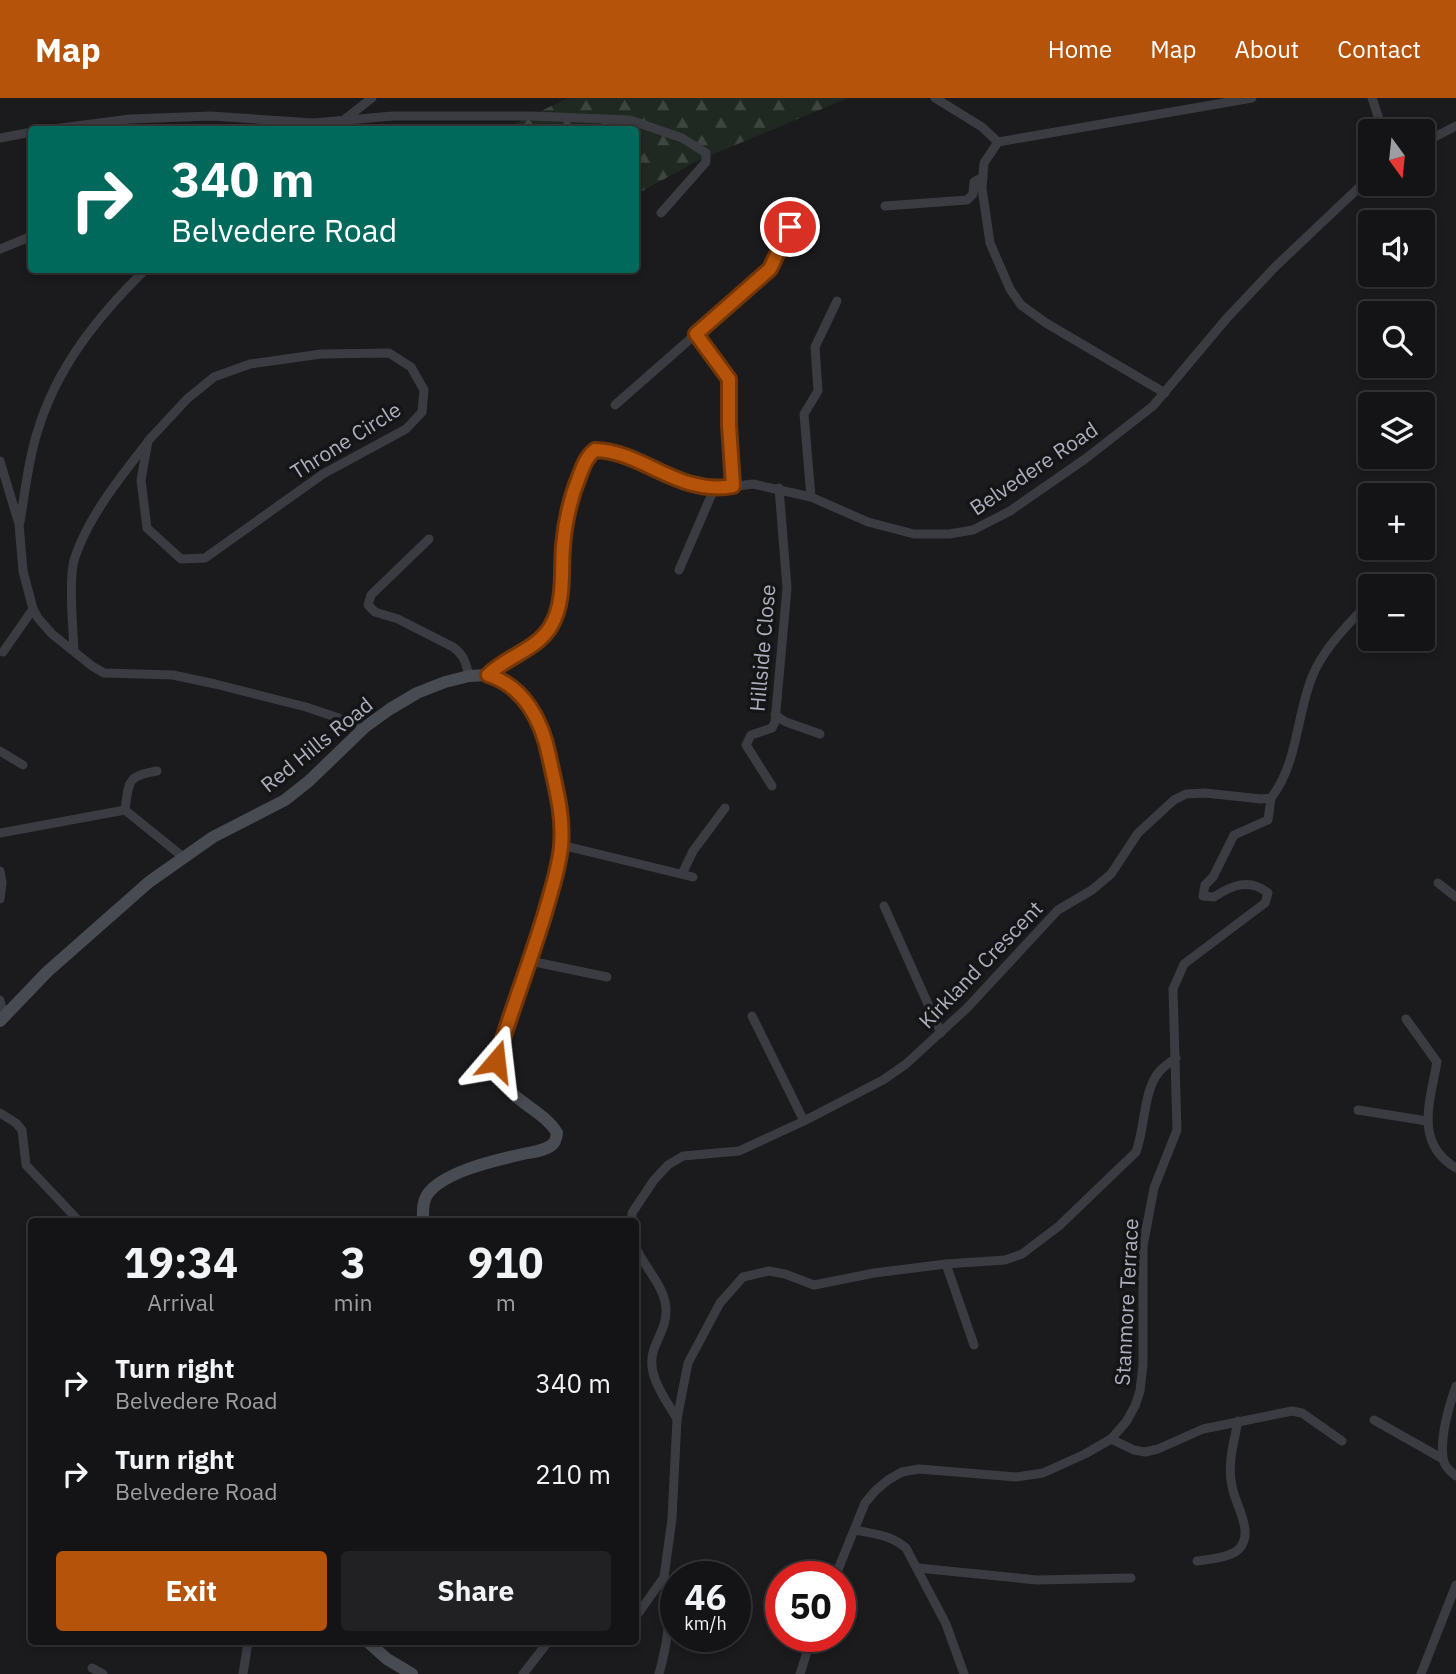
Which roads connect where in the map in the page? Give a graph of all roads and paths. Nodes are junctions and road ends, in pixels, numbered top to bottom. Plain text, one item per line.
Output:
1 (372, 98) edge
2 (935, 98) edge
3 (1252, 98) edge
4 (1372, 98) edge
5 (467, 117) junction
6 (1379, 119) edge
7 (344, 120) junction
8 (77, 126) edge
9 (466, 126) edge
10 (1456, 126) edge
11 (28, 133) edge
12 (1435, 137) edge
13 (0, 138) edge
14 (998, 142) junction
15 (983, 177) junction
16 (1358, 188) edge
17 (885, 206) dead end
18 (661, 212) dead end
19 (790, 227) dead end
20 (28, 238) edge
21 (0, 249) edge
22 (142, 273) edge
23 (837, 301) dead end
24 (696, 334) junction
25 (1165, 393) junction
26 (615, 405) dead end
27 (148, 441) junction
28 (0, 461) edge
29 (733, 486) junction
30 (779, 488) junction
31 (713, 489) junction
32 (811, 497) junction
33 (19, 524) junction
34 (429, 539) dead end
35 (679, 570) dead end
36 (33, 609) junction
37 (1358, 614) edge
38 (74, 650) junction
39 (3, 652) dead end
40 (488, 675) junction
41 (469, 676) junction
42 (775, 715) junction
43 (365, 727) junction
44 (820, 734) dead end
45 (0, 751) edge
46 (23, 765) dead end
47 (157, 771) dead end
48 (772, 786) dead end
49 (1271, 798) junction
50 (725, 808) dead end
51 (125, 810) junction
52 (0, 833) edge
53 (561, 845) junction
54 (183, 857) junction
55 (0, 871) edge
56 (682, 874) junction
57 (693, 877) dead end
58 (1, 883) edge
59 (1437, 883) dead end
60 (1456, 897) edge
61 (0, 900) edge
62 (884, 906) dead end
63 (530, 961) junction
64 (607, 977) dead end
65 (0, 1000) edge
66 (752, 1016) dead end
67 (2, 1019) edge
68 (1406, 1019) dead end
69 (942, 1033) junction
70 (1176, 1058) junction
71 (1358, 1110) dead end
72 (0, 1113) edge
73 (804, 1121) junction
74 (1427, 1121) junction
75 (1456, 1168) edge
76 (76, 1218) edge
77 (423, 1218) edge
78 (632, 1218) edge
79 (639, 1256) edge
80 (946, 1264) junction
81 (974, 1345) dead end
82 (1456, 1385) edge
83 (677, 1419) junction
84 (1374, 1420) dead end
85 (1238, 1421) junction
86 (1111, 1438) junction
87 (1342, 1441) dead end
88 (1443, 1459) junction
89 (1456, 1476) edge
90 (855, 1530) junction
91 (666, 1561) edge
92 (842, 1561) edge
93 (1197, 1561) dead end
94 (918, 1568) junction
95 (1131, 1578) dead end
96 (660, 1583) edge
97 (1456, 1585) edge
98 (639, 1612) edge
99 (247, 1645) edge
100 (371, 1645) edge
101 (546, 1645) edge
102 (664, 1652) edge
103 (807, 1652) edge
104 (92, 1668) dead end
105 (103, 1674) edge
106 (243, 1674) edge
107 (412, 1674) edge
108 (523, 1674) edge
109 (659, 1674) edge
110 (800, 1674) edge
111 (964, 1674) edge
112 (1420, 1674) edge

1 - 7 street
2 - 14 street
3 - 14 street
4 - 6 street
5 - 7 street
5 - 9 street
5 - 18 street
7 - 8 street
10 - 12 street
11 - 13 street
14 - 15 street
15 - 17 street
15 - 25 street
16 - 25 street, Belvedere Road
19 - 24 street
20 - 21 street
22 - 33 street
23 - 32 street
24 - 26 street
24 - 29 street
25 - 32 street, Belvedere Road
27 - 27 street, Throne Circle
27 - 38 street, Throne Circle
28 - 33 street
29 - 30 street, Belvedere Road
29 - 31 street, Belvedere Road
30 - 32 street, Belvedere Road
30 - 42 street, Hillside Close
31 - 35 street
31 - 40 street, Belvedere Road
33 - 36 street
34 - 41 street
36 - 38 street
36 - 39 street
37 - 49 street
38 - 43 street
40 - 41 main road, Red Hills Road
40 - 53 main road
41 - 43 main road, Red Hills Road
42 - 44 street
42 - 48 street, Hillside Close
43 - 54 main road, Red Hills Road
45 - 46 street
47 - 51 street
49 - 69 street, Kirkland Crescent
49 - 70 street, Stanmore Terrace
50 - 56 street
51 - 52 street
51 - 54 street
53 - 56 street
53 - 63 main road
54 - 67 main road, Red Hills Road
55 - 58 street
56 - 57 street
58 - 61 street
59 - 60 street
62 - 69 street
63 - 64 street
63 - 77 main road
65 - 67 street
66 - 73 street
68 - 74 street
69 - 73 street, Kirkland Crescent
70 - 80 street
70 - 86 street, Stanmore Terrace
71 - 74 street
72 - 76 street
73 - 78 street, Kirkland Crescent
74 - 75 street
79 - 83 street
80 - 81 street
80 - 83 street
82 - 88 street
83 - 91 street
84 - 88 street
85 - 86 street
85 - 87 street
85 - 93 street
86 - 90 street, Stanmore Terrace
88 - 89 street
90 - 92 street, Stanmore Terrace
90 - 94 street
94 - 95 street
94 - 111 street
96 - 98 street
97 - 112 street
99 - 106 street
100 - 107 main road
101 - 108 street
102 - 109 street
103 - 110 street
104 - 105 street

